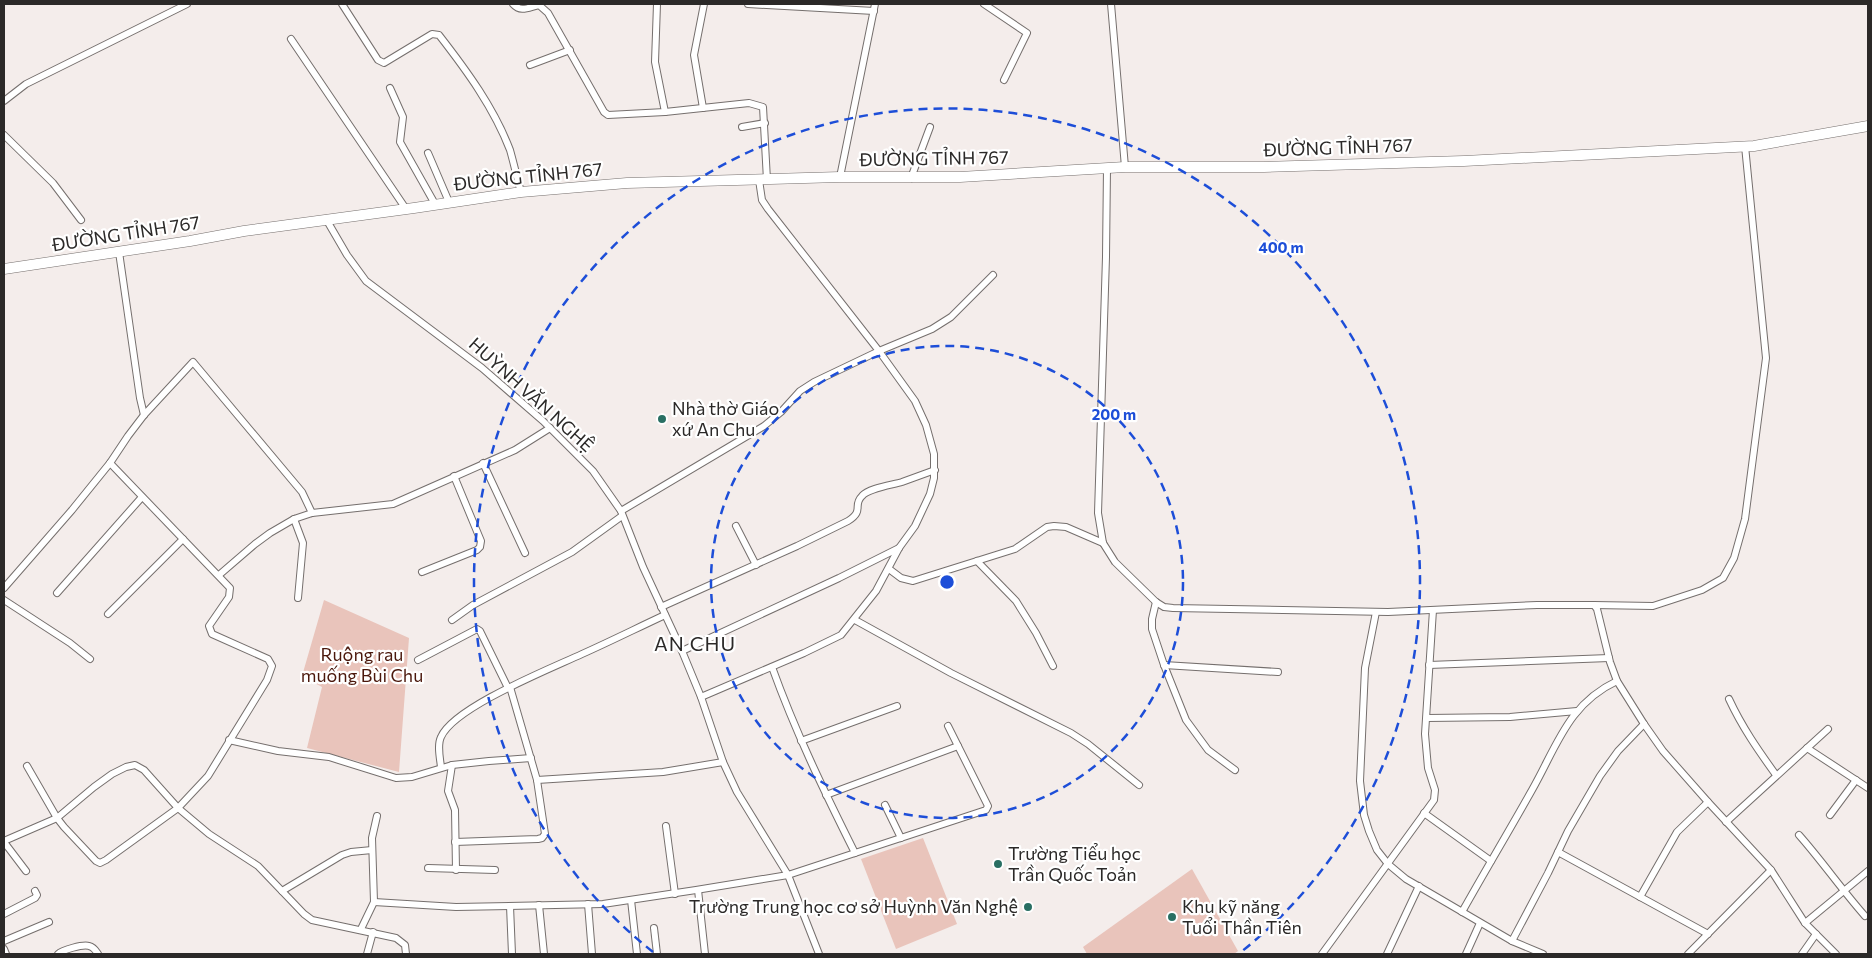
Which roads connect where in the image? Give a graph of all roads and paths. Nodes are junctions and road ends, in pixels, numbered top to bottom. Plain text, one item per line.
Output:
1 (187, 4) edge
2 (342, 4) edge
3 (513, 4) edge
4 (657, 4) edge
5 (704, 4) edge
6 (748, 4) edge
7 (876, 4) edge
8 (984, 4) edge
9 (1111, 4) edge
10 (874, 11) junction
11 (291, 39) dead end
12 (570, 50) junction
13 (530, 64) dead end
14 (1004, 80) dead end
15 (390, 88) dead end
16 (4, 102) edge
17 (703, 108) junction
18 (665, 112) junction
19 (765, 123) junction
20 (930, 126) dead end
21 (1868, 126) edge
22 (742, 127) dead end
23 (4, 135) edge
24 (1745, 146) junction
25 (428, 153) dead end
26 (1125, 167) junction
27 (1107, 168) junction
28 (840, 178) junction
29 (911, 178) junction
30 (763, 180) junction
31 (521, 192) junction
32 (449, 202) junction
33 (435, 204) junction
34 (406, 209) junction
35 (326, 219) junction
36 (81, 220) dead end
37 (119, 252) junction
38 (4, 269) edge
39 (993, 275) dead end
40 (879, 350) junction
41 (144, 415) junction
42 (550, 428) junction
43 (110, 463) junction
44 (483, 463) junction
45 (935, 470) junction
46 (454, 476) junction
47 (142, 496) junction
48 (312, 513) junction
49 (622, 514) junction
50 (294, 520) junction
51 (736, 526) dead end
52 (183, 539) junction
53 (1103, 544) junction
54 (899, 548) junction
55 (525, 553) dead end
56 (977, 561) junction
57 (756, 565) junction
58 (888, 569) junction
59 (422, 572) dead end
60 (219, 575) junction
61 (4, 588) edge
62 (57, 592) dead end
63 (298, 598) dead end
64 (4, 600) edge
65 (1156, 602) junction
66 (1594, 605) junction
67 (662, 608) junction
68 (1432, 610) junction
69 (1376, 612) junction
70 (108, 614) dead end
71 (665, 615) junction
72 (452, 620) dead end
73 (854, 620) junction
74 (682, 651) junction
75 (1609, 658) junction
76 (90, 659) dead end
77 (418, 660) dead end
78 (1164, 665) junction
79 (1429, 665) junction
80 (772, 666) junction
81 (1053, 666) dead end
82 (1278, 672) dead end
83 (1618, 681) junction
84 (509, 688) junction
85 (700, 697) junction
86 (1729, 699) dead end
87 (897, 706) dead end
88 (1577, 712) junction
89 (1426, 718) junction
90 (1644, 724) junction
91 (948, 726) dead end
92 (1828, 729) dead end
93 (229, 740) junction
94 (801, 741) junction
95 (958, 746) junction
96 (1808, 748) junction
97 (531, 758) junction
98 (723, 762) junction
99 (27, 766) dead end
100 (452, 766) junction
101 (441, 767) junction
102 (1235, 770) dead end
103 (1776, 775) junction
104 (537, 780) junction
105 (1856, 780) junction
106 (1139, 785) dead end
107 (1868, 788) edge
108 (826, 795) junction
109 (1708, 802) junction
110 (885, 805) dead end
111 (178, 808) junction
112 (1424, 813) junction
113 (1830, 814) dead end
114 (377, 816) dead end
115 (58, 818) junction
116 (1726, 822) junction
117 (666, 826) dead end
118 (1799, 835) dead end
119 (901, 838) junction
120 (4, 842) edge
121 (455, 842) junction
122 (372, 850) junction
123 (1558, 852) junction
124 (855, 853) junction
125 (1491, 861) junction
126 (1388, 864) junction
127 (428, 868) dead end
128 (456, 870) junction
129 (495, 870) dead end
130 (1771, 870) junction
131 (26, 871) dead end
132 (1868, 871) edge
133 (788, 875) junction
134 (1419, 886) junction
135 (698, 890) junction
136 (35, 891) dead end
137 (282, 891) junction
138 (1843, 891) junction
139 (675, 894) junction
140 (1640, 897) junction
141 (631, 900) junction
142 (374, 902) junction
143 (588, 904) junction
144 (538, 905) junction
145 (510, 906) junction
146 (1462, 912) junction
147 (4, 914) edge
148 (1865, 916) dead end
149 (49, 922) dead end
150 (1805, 922) junction
151 (1480, 923) junction
152 (654, 928) dead end
153 (361, 929) junction
154 (373, 932) junction
155 (1708, 934) junction
156 (1816, 934) junction
157 (4, 941) edge
158 (1512, 941) junction
159 (4, 949) edge
160 (1538, 953) edge
161 (6, 954) edge
162 (58, 954) edge
163 (98, 954) edge
164 (367, 954) edge
165 (406, 954) edge
166 (512, 954) edge
167 (544, 954) edge
168 (592, 954) edge
169 (637, 954) edge
170 (657, 954) edge
171 (705, 954) edge
172 (819, 954) edge
173 (1323, 954) edge
174 (1387, 954) edge
175 (1466, 954) edge
176 (1688, 954) edge
177 (1802, 954) edge
178 (1836, 954) edge

1 - 16 street
2 - 31 street
3 - 12 street
4 - 18 street
5 - 17 street
6 - 10 street
7 - 10 street
8 - 14 street
9 - 26 street
10 - 28 street
11 - 34 street
12 - 13 street
12 - 18 street
15 - 33 street
17 - 18 street
17 - 19 street
19 - 22 street
19 - 30 street
20 - 29 street
21 - 24 main road, ĐƯỜNG TỈNH 767
23 - 36 street
24 - 26 main road, ĐƯỜNG TỈNH 767
24 - 66 street
25 - 32 street
26 - 27 main road, ĐƯỜNG TỈNH 767
27 - 29 main road, ĐƯỜNG TỈNH 767
27 - 53 street
28 - 29 main road, ĐƯỜNG TỈNH 767
28 - 30 main road, ĐƯỜNG TỈNH 767
30 - 31 main road, ĐƯỜNG TỈNH 767
30 - 40 street
31 - 32 main road, ĐƯỜNG TỈNH 767
32 - 33 main road, ĐƯỜNG TỈNH 767
33 - 34 main road, ĐƯỜNG TỈNH 767
34 - 35 main road, ĐƯỜNG TỈNH 767
35 - 37 main road, ĐƯỜNG TỈNH 767
35 - 42 street, HUỲNH VĂN NGHỆ
37 - 38 main road, ĐƯỜNG TỈNH 767
37 - 41 street
39 - 40 street
40 - 45 street
40 - 49 street
41 - 43 street
41 - 48 street
42 - 44 street
42 - 49 street, HUỲNH VĂN NGHỆ
43 - 47 street
43 - 61 street
44 - 46 street
44 - 55 street
45 - 54 street
45 - 57 street
46 - 48 street
46 - 59 street
47 - 52 street
47 - 62 street
48 - 50 street
49 - 67 street, HUỲNH VĂN NGHỆ
49 - 72 street
50 - 60 street
50 - 63 street
51 - 57 street
52 - 60 street
52 - 70 street
53 - 56 street
53 - 65 street
54 - 58 street
54 - 74 street
56 - 58 street
56 - 81 street
57 - 67 street
58 - 73 street
60 - 93 street
64 - 76 street
65 - 69 street
65 - 78 street
66 - 68 street
66 - 75 street
67 - 71 street, HUỲNH VĂN NGHỆ
68 - 69 street
68 - 79 street
69 - 126 street
71 - 74 street, HUỲNH VĂN NGHỆ
71 - 84 street
73 - 80 street
73 - 106 street
74 - 85 street, HUỲNH VĂN NGHỆ
75 - 79 street
75 - 83 street
77 - 84 street
78 - 82 street
78 - 102 street
79 - 89 street
80 - 85 street
80 - 94 street
83 - 88 street
83 - 90 street
84 - 97 street
84 - 101 street
85 - 98 street, HUỲNH VĂN NGHỆ
86 - 103 street
87 - 94 street
88 - 89 street
88 - 125 street
89 - 112 street
90 - 109 street
90 - 123 street
91 - 95 street
92 - 96 street
93 - 101 street
93 - 111 street
94 - 108 street
95 - 108 street
95 - 119 street
96 - 103 street
96 - 105 street
97 - 100 street
97 - 104 street
98 - 104 street
98 - 133 street, HUỲNH VĂN NGHỆ
99 - 115 street
100 - 101 street
100 - 121 street
103 - 116 street
104 - 121 street
105 - 107 street
105 - 113 street
108 - 124 street
109 - 116 street
109 - 140 street
110 - 119 street
111 - 115 street
111 - 115 street
111 - 137 street
112 - 125 street
112 - 126 street
114 - 122 street
115 - 120 street
116 - 130 street
117 - 139 street
118 - 138 street
119 - 124 street
120 - 131 street
121 - 128 street
122 - 137 street
122 - 142 street
123 - 140 street
123 - 158 street
124 - 133 street
125 - 146 street
126 - 134 street
126 - 173 street
127 - 128 street
128 - 129 street
130 - 150 street
130 - 155 street
132 - 138 street
133 - 135 street
133 - 172 street, HUỲNH VĂN NGHỆ
134 - 146 street
134 - 174 street
135 - 139 street
135 - 171 street
136 - 147 street
137 - 153 street
138 - 148 street
138 - 150 street
139 - 141 street
140 - 155 street
141 - 143 street
141 - 169 street
142 - 145 street
142 - 153 street
143 - 144 street
143 - 168 street
144 - 145 street
144 - 167 street
145 - 166 street
146 - 151 street
149 - 157 street
150 - 156 street
151 - 158 street
151 - 175 street
152 - 170 street
153 - 154 street
154 - 164 street
154 - 165 street
155 - 176 street
156 - 177 street
156 - 178 street
158 - 160 street
159 - 161 street
162 - 163 street

